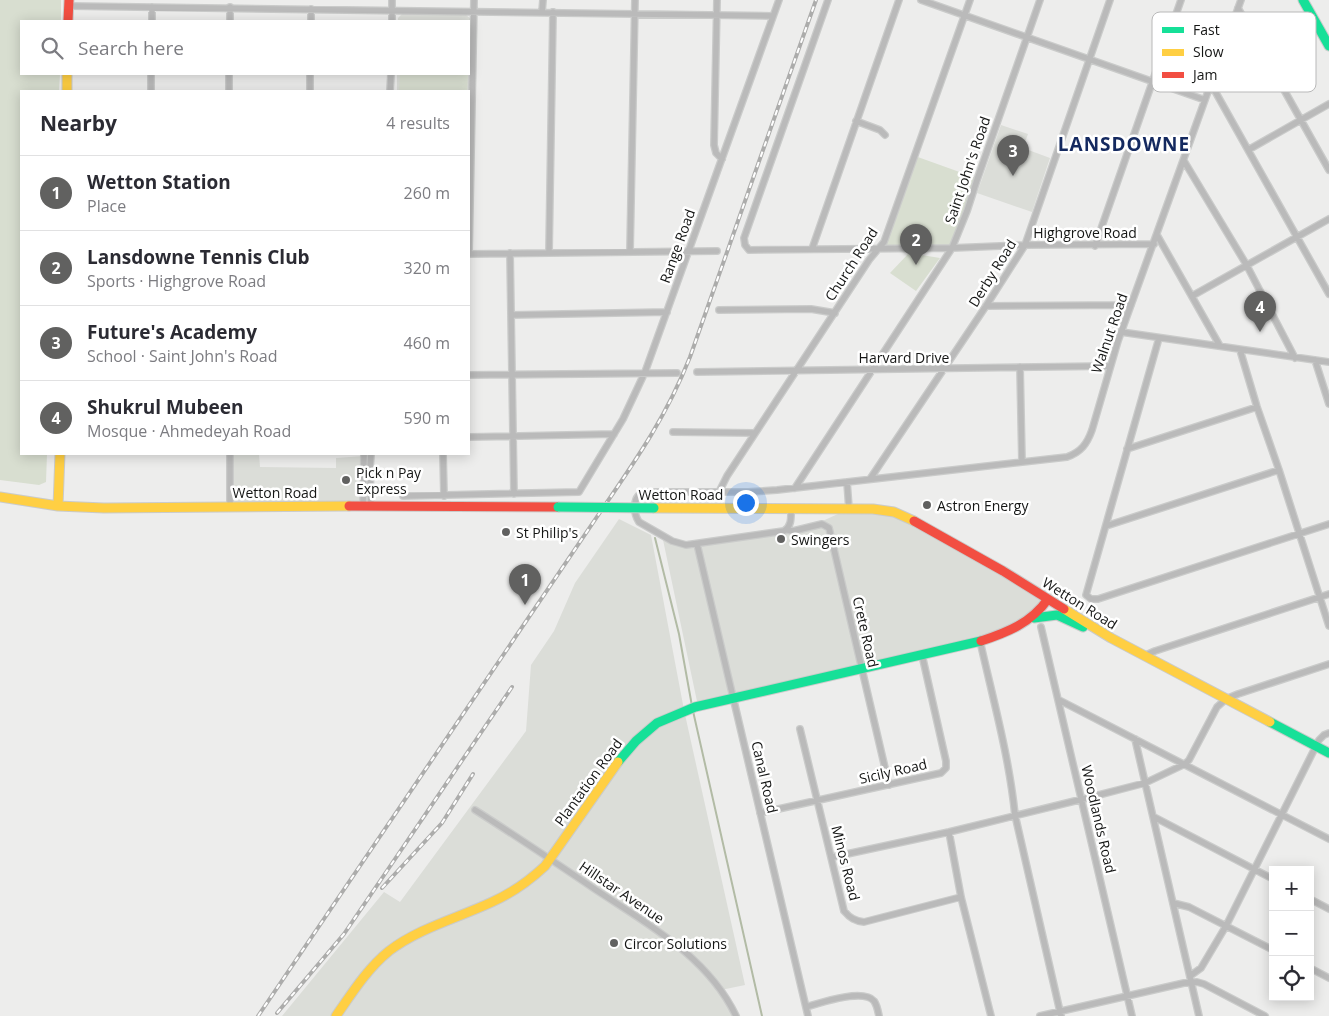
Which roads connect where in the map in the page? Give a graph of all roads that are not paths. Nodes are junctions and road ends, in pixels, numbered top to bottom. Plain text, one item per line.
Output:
1 (392, 0) edge
2 (474, 0) edge
3 (542, 0) edge
4 (635, 0) edge
5 (717, 0) edge
6 (778, 0) edge
7 (828, 0) edge
8 (899, 0) edge
9 (920, 0) edge
10 (970, 0) edge
11 (1040, 0) edge
12 (1110, 0) edge
13 (1181, 0) edge
14 (1241, 0) edge
15 (1303, 0) edge
16 (69, 3) edge
17 (152, 7) junction
18 (230, 7) junction
19 (1238, 8) junction
20 (311, 9) junction
21 (392, 10) junction
22 (474, 10) junction
23 (542, 12) junction
24 (553, 12) junction
25 (1177, 12) edge
26 (1237, 12) edge
27 (1240, 12) edge
28 (1310, 12) edge
29 (635, 13) junction
30 (716, 14) junction
31 (964, 15) junction
32 (773, 16) junction
33 (68, 20) edge
34 (152, 20) edge
35 (230, 20) edge
36 (311, 20) edge
37 (392, 20) edge
38 (1316, 22) edge
39 (1027, 37) junction
40 (1327, 40) edge
41 (1089, 59) junction
42 (67, 75) edge
43 (151, 75) edge
44 (229, 75) edge
45 (310, 75) edge
46 (391, 75) edge
47 (1152, 81) joint
48 (67, 90) edge
49 (151, 90) edge
50 (229, 90) edge
51 (310, 90) edge
52 (390, 90) edge
53 (1183, 92) edge
54 (1208, 92) edge
55 (1215, 92) edge
56 (1285, 92) edge
57 (1205, 100) junction
58 (1329, 104) edge
59 (1301, 120) junction
60 (856, 121) junction
61 (885, 135) dead end
62 (1248, 150) junction
63 (722, 159) junction
64 (1184, 160) junction
65 (1329, 170) edge
66 (470, 205) edge
67 (1329, 219) edge
68 (1157, 235) junction
69 (1298, 237) junction
70 (1154, 244) junction
71 (1025, 245) junction
72 (1095, 246) junction
73 (880, 248) junction
74 (952, 248) junction
75 (812, 249) junction
76 (689, 250) junction
77 (630, 251) junction
78 (717, 251) dead end
79 (549, 252) junction
80 (510, 253) junction
81 (470, 254) edge
82 (1246, 264) junction
83 (1329, 294) edge
84 (1192, 296) junction
85 (1131, 305) junction
86 (986, 306) junction
87 (719, 310) dead end
88 (667, 312) junction
89 (835, 313) junction
90 (511, 315) junction
91 (1122, 332) junction
92 (1159, 338) junction
93 (1220, 346) junction
94 (1240, 350) junction
95 (1295, 358) junction
96 (1315, 360) junction
97 (1329, 362) edge
98 (1110, 366) junction
99 (1020, 367) junction
100 (797, 370) junction
101 (871, 370) junction
102 (943, 370) junction
103 (645, 372) junction
104 (697, 372) dead end
105 (677, 373) dead end
106 (512, 374) junction
107 (470, 375) edge
108 (1329, 404) edge
109 (1257, 407) junction
110 (673, 432) dead end
111 (755, 433) junction
112 (614, 434) junction
113 (514, 436) junction
114 (470, 437) edge
115 (1127, 449) junction
116 (60, 455) edge
117 (230, 455) edge
118 (364, 455) edge
119 (371, 455) edge
120 (443, 455) edge
121 (1022, 462) junction
122 (1279, 470) junction
123 (870, 479) junction
124 (847, 482) junction
125 (795, 488) junction
126 (719, 492) junction
127 (514, 494) junction
128 (403, 496) dead end
129 (444, 496) junction
130 (0, 497) edge
131 (58, 506) junction
132 (230, 506) junction
133 (367, 506) junction
134 (791, 508) junction
135 (849, 509) junction
136 (1329, 524) edge
137 (1106, 526) junction
138 (787, 530) junction
139 (1299, 534) junction
140 (696, 544) junction
141 (1329, 594) edge
142 (1320, 597) junction
143 (1048, 599) junction
144 (1032, 618) junction
145 (1329, 626) edge
146 (1041, 627) dead end
147 (1097, 630) junction
148 (980, 642) junction
149 (922, 655) junction
150 (1144, 656) junction
151 (1329, 664) edge
152 (862, 669) junction
153 (733, 698) junction
154 (1226, 699) junction
155 (1059, 700) junction
156 (800, 729) dead end
157 (1329, 733) edge
158 (1135, 739) junction
159 (1317, 747) junction
160 (1329, 753) edge
161 (1185, 764) junction
162 (1144, 783) junction
163 (889, 785) junction
164 (1081, 799) junction
165 (817, 801) junction
166 (475, 810) dead end
167 (760, 812) junction
168 (1282, 814) junction
169 (1015, 815) junction
170 (1154, 817) junction
171 (949, 832) junction
172 (1329, 839) edge
173 (832, 857) junction
174 (550, 859) junction
175 (1255, 870) junction
176 (1269, 877) edge
177 (961, 898) junction
178 (1314, 901) edge
179 (1173, 903) junction
180 (1329, 909) edge
181 (1226, 926) junction
182 (1269, 948) edge
183 (1314, 970) edge
184 (1329, 978) edge
185 (1190, 979) junction
186 (1127, 996) junction
187 (806, 1007) junction
188 (1061, 1014) edge
189 (336, 1016) edge
190 (736, 1016) edge
191 (808, 1016) edge
192 (879, 1016) edge
193 (991, 1016) edge
194 (1040, 1016) edge
195 (1132, 1016) edge
196 (1199, 1016) edge
197 (1265, 1016) edge

1 - 21 street
2 - 22 street
3 - 23 street
4 - 29 street
5 - 30 street
6 - 32 street, Range Road
7 - 75 street, Highgrove Road
8 - 60 street
9 - 31 street
10 - 31 street, Church Road
11 - 39 street, Saint John's Road
12 - 41 street, Derby Road
13 - 25 street
14 - 19 street, Walnut Road
15 - 28 main road
16 - 17 street
16 - 33 main road
17 - 18 street
17 - 34 street
18 - 20 street
18 - 35 street
19 - 26 street, Walnut Road
19 - 27 street
20 - 21 street
20 - 36 street
21 - 22 street
21 - 37 street
22 - 23 street
22 - 66 street
23 - 24 street
24 - 29 street
24 - 79 street
29 - 30 street
29 - 77 street
30 - 32 street
30 - 63 street
31 - 39 street
31 - 73 street, Church Road
32 - 63 street, Range Road
38 - 40 main road
39 - 41 street
39 - 74 street, Saint John's Road
41 - 47 street
41 - 71 street, Derby Road
42 - 48 main road
43 - 49 street
44 - 50 street
45 - 51 street
46 - 52 street
47 - 72 street
53 - 57 street
54 - 57 street, Walnut Road
55 - 62 street
56 - 59 street
57 - 64 street, Walnut Road
58 - 59 street
59 - 62 street
59 - 65 street
60 - 61 street
60 - 75 street
62 - 69 street
63 - 76 street, Range Road
64 - 68 street, Walnut Road
64 - 82 street
67 - 69 street
68 - 70 street, Walnut Road
68 - 84 street
69 - 82 street
69 - 83 street
70 - 72 street, Highgrove Road
70 - 85 street, Walnut Road
71 - 72 street, Highgrove Road
71 - 74 street, Highgrove Road
71 - 86 street, Derby Road
73 - 74 street, Highgrove Road
73 - 75 street, Highgrove Road
73 - 89 street, Church Road
74 - 101 street, Saint John's Road
76 - 77 street
76 - 78 street
76 - 88 street, Range Road
77 - 79 street
79 - 80 street
80 - 81 street
80 - 90 street
82 - 84 street
82 - 95 street
84 - 93 street
85 - 86 street
85 - 91 street, Walnut Road
86 - 102 street, Derby Road
87 - 89 street
88 - 90 street
88 - 103 street, Range Road
89 - 100 street, Church Road
90 - 106 street
91 - 92 street
91 - 98 street, Walnut Road
92 - 93 street
92 - 115 street
93 - 94 street
94 - 95 street
94 - 109 street
95 - 96 street
96 - 97 street
96 - 108 street
98 - 99 street, Harvard Drive
98 - 121 street, Walnut Road
99 - 102 street, Harvard Drive
99 - 121 street
100 - 101 street, Harvard Drive
100 - 104 street, Harvard Drive
100 - 111 street, Church Road
101 - 102 street, Harvard Drive
101 - 125 street, Saint John's Road
102 - 123 street, Derby Road
103 - 105 street
103 - 106 street
103 - 112 street, Range Road
106 - 107 street
106 - 113 street
109 - 115 street
109 - 122 street
110 - 111 street
111 - 126 street, Church Road
112 - 113 street
112 - 127 street, Range Road
113 - 114 street
113 - 127 street
115 - 137 street
116 - 131 main road
117 - 132 street
118 - 133 street
119 - 133 street
120 - 129 street
121 - 123 street, Walnut Road
122 - 137 street
122 - 139 street
123 - 124 street, Walnut Road
124 - 125 street, Walnut Road
124 - 135 street
125 - 126 street, Walnut Road
126 - 140 street, Crete Road
127 - 129 street
128 - 129 street
130 - 131 main road, Wetton Road
131 - 132 main road, Wetton Road
132 - 133 main road, Wetton Road
133 - 134 main road, Wetton Road, bridge
134 - 135 main road, Wetton Road
134 - 138 street
135 - 143 main road, Wetton Road
136 - 139 street
137 - 139 street
138 - 140 street, Crete Road
138 - 152 street, Crete Road
139 - 142 street
140 - 153 street, Canal Road
141 - 142 street
142 - 145 street
142 - 150 street
143 - 144 main road, Plantation Road
143 - 147 main road, Wetton Road
144 - 147 main road
144 - 148 main road, Plantation Road
146 - 155 street, Woodlands Road
147 - 150 main road, Wetton Road
148 - 149 main road, Plantation Road
148 - 169 street
149 - 152 main road, Plantation Road
149 - 163 street, Sicily Road
150 - 154 main road, Wetton Road
151 - 154 street
152 - 153 main road, Plantation Road
152 - 163 street, Crete Road
153 - 167 street, Canal Road
153 - 174 main road, Plantation Road
154 - 159 main road, Wetton Road
154 - 161 street
155 - 158 street
155 - 164 street, Woodlands Road
156 - 165 street, Minos Road
157 - 159 street
158 - 161 street
158 - 162 street
159 - 160 main road, Wetton Road
159 - 168 street
161 - 162 street
161 - 168 street
162 - 164 street
162 - 170 street
163 - 165 street, Sicily Road
164 - 169 street
164 - 186 street, Woodlands Road
165 - 167 street, Sicily Road
165 - 173 street, Minos Road
166 - 174 street, Hillstar Avenue
167 - 187 street, Canal Road
168 - 172 street
168 - 175 street
169 - 171 street
169 - 188 street
170 - 175 street
170 - 179 street
171 - 173 street
171 - 177 street
173 - 177 street, Minos Road
174 - 189 main road, Plantation Road
174 - 190 street, Hillstar Avenue
175 - 176 street
175 - 181 street
177 - 193 street
178 - 180 street
179 - 181 street
179 - 185 street
181 - 182 street
181 - 185 street
183 - 184 street
185 - 186 street
185 - 196 street
185 - 197 street
186 - 188 street
186 - 195 street, Woodlands Road
187 - 191 street, Canal Road
187 - 192 street
188 - 194 street

